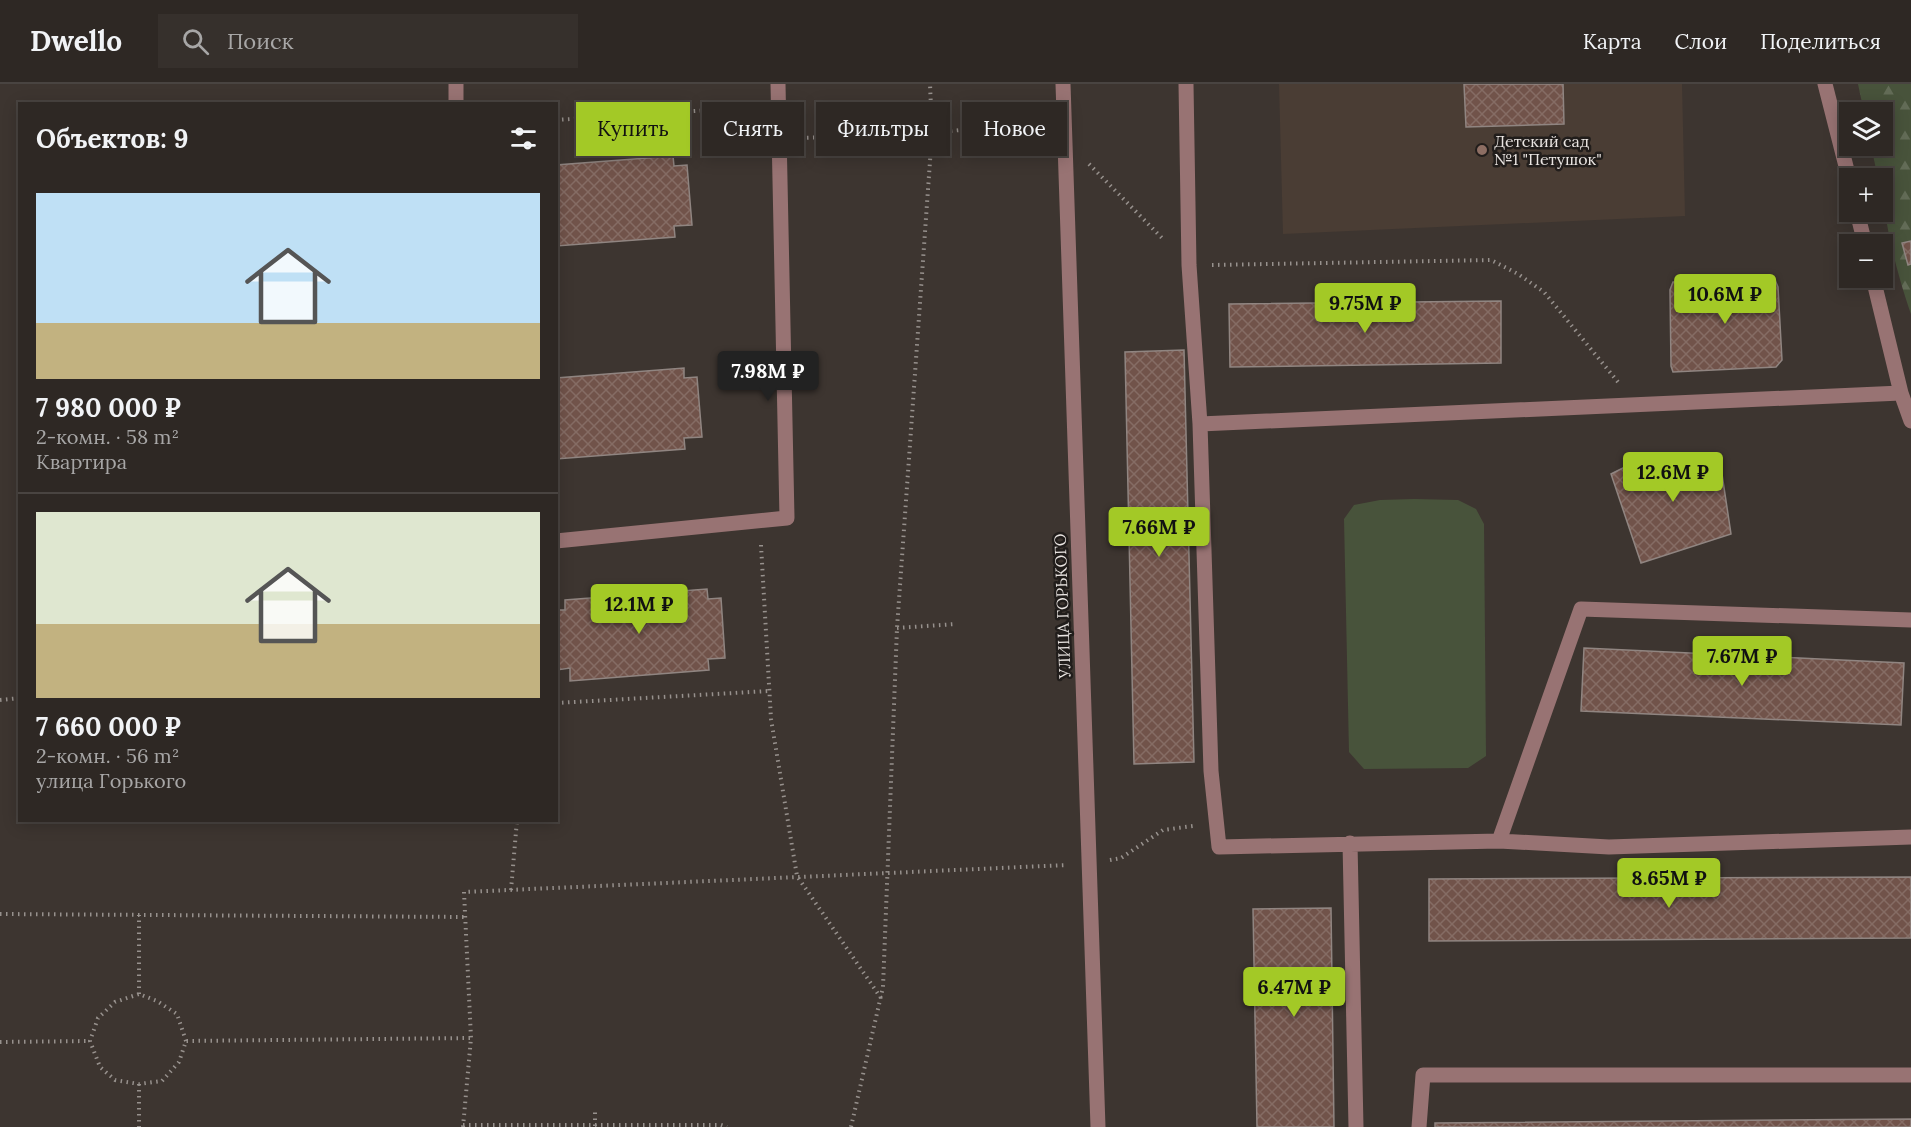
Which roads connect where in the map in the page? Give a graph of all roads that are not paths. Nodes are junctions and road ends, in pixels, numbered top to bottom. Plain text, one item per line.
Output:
1 (456, 84) edge
2 (778, 84) edge
3 (1063, 84) edge
4 (1186, 84) edge
5 (1825, 84) edge
6 (456, 102) edge
7 (1846, 168) edge
8 (1875, 288) edge
9 (1901, 393) junction
10 (1911, 421) edge
11 (1200, 424) junction
12 (558, 541) edge
13 (1911, 620) edge
14 (1911, 837) edge
15 (1498, 841) junction
16 (1350, 843) junction
17 (1911, 1075) edge
18 (1098, 1127) edge
19 (1356, 1127) edge
20 (1419, 1127) edge

1 - 6 street
2 - 12 street
3 - 18 street, УЛИЦА ГОРЬКОГО
4 - 11 street
5 - 7 street
8 - 9 street
9 - 10 street
9 - 11 street
11 - 16 street
13 - 15 street
14 - 15 street
15 - 16 street
16 - 19 street
17 - 20 street

